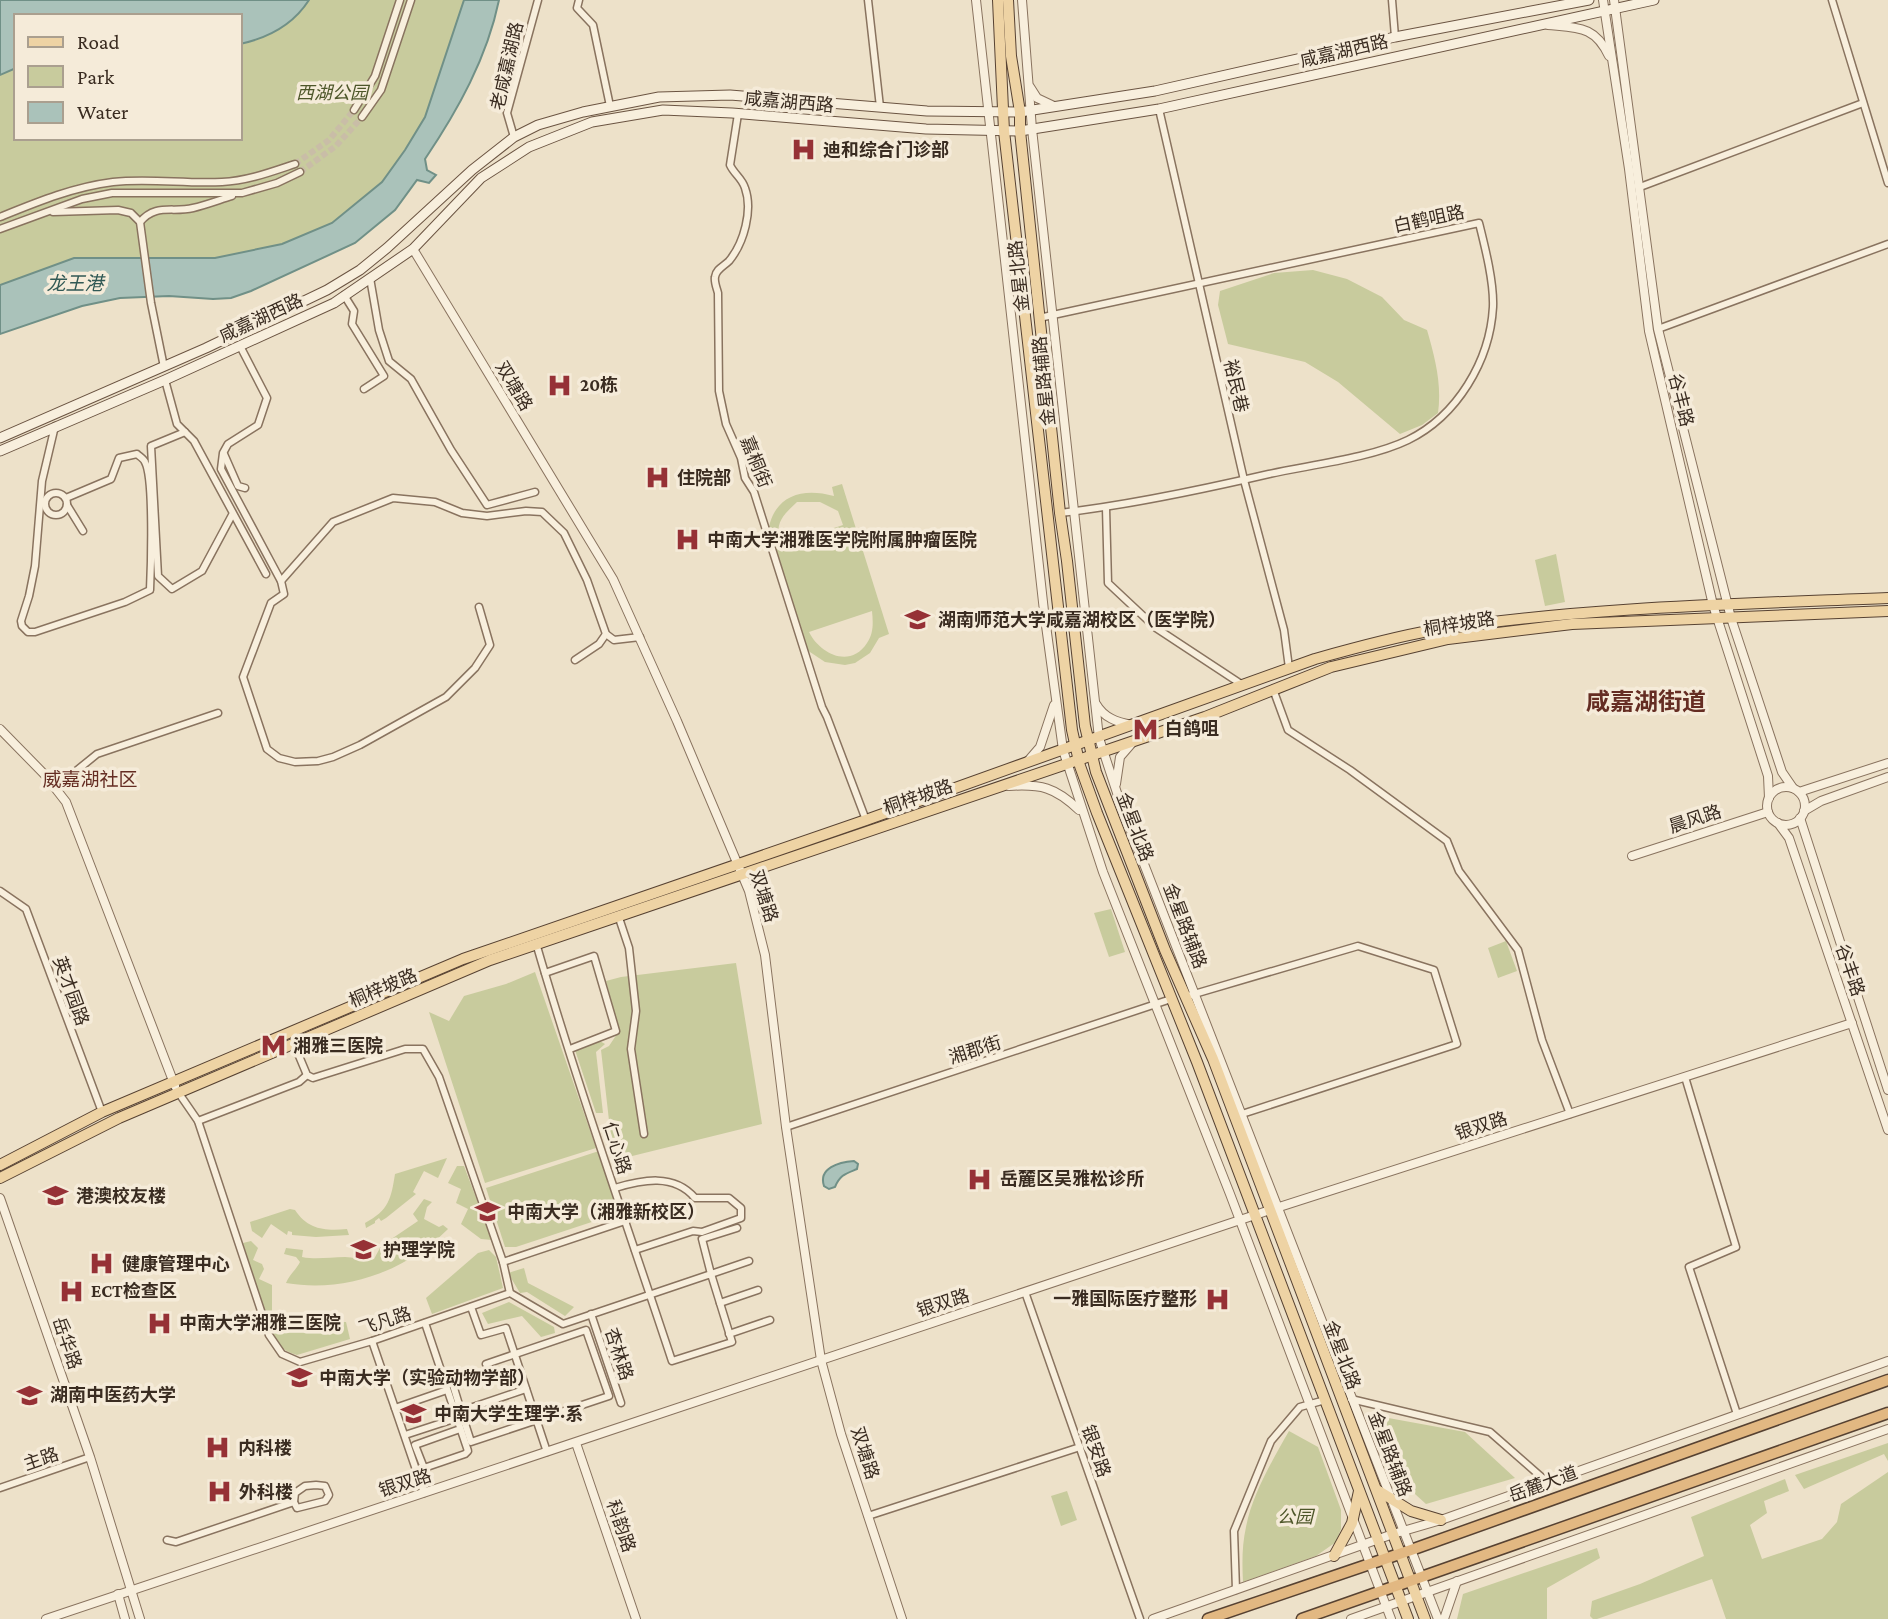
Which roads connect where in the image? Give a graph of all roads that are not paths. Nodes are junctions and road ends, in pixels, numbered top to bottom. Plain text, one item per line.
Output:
1 (400, 0) edge
2 (411, 0) edge
3 (538, 0) edge
4 (579, 0) edge
5 (868, 0) edge
6 (976, 0) edge
7 (999, 0) edge
8 (1008, 0) edge
9 (1022, 0) edge
10 (1392, 0) edge
11 (1589, 0) edge
12 (1654, 0) edge
13 (1832, 0) edge
14 (1615, 4) edge
15 (1604, 5) edge
16 (1539, 24) junction
17 (1395, 37) junction
18 (1614, 65) junction
19 (1028, 85) junction
20 (1863, 103) junction
21 (1054, 106) junction
22 (610, 107) junction
23 (880, 107) junction
24 (1159, 109) junction
25 (354, 110) tunnel mouth
26 (1025, 111) junction
27 (989, 113) junction
28 (1002, 113) junction
29 (738, 114) junction
30 (362, 117) tunnel mouth
31 (1032, 129) junction
32 (992, 131) junction
33 (1004, 131) junction
34 (1020, 131) junction
35 (514, 137) junction
36 (295, 164) tunnel mouth
37 (300, 172) tunnel mouth
38 (1888, 183) edge
39 (1640, 187) junction
40 (242, 193) junction
41 (44, 212) junction
42 (0, 217) edge
43 (139, 222) junction
44 (0, 229) edge
45 (1888, 244) edge
46 (413, 249) junction
47 (370, 278) junction
48 (1198, 284) junction
49 (344, 295) junction
50 (1053, 315) junction
51 (1039, 318) junction
52 (1658, 329) junction
53 (240, 346) junction
54 (164, 367) junction
55 (165, 380) junction
56 (363, 389) dead end
57 (55, 426) junction
58 (185, 432) junction
59 (0, 438) edge
60 (0, 450) edge
61 (223, 453) junction
62 (1244, 480) junction
63 (245, 488) dead end
64 (535, 492) dead end
65 (400, 499) junction
66 (400, 507) dead end
67 (1107, 508) junction
68 (1073, 511) junction
69 (1060, 513) junction
70 (232, 515) junction
71 (83, 531) dead end
72 (266, 574) dead end
73 (281, 580) junction
74 (1888, 598) edge
75 (1727, 604) junction
76 (1713, 605) junction
77 (479, 607) dead end
78 (1888, 611) edge
79 (1731, 618) junction
80 (1716, 619) junction
81 (606, 635) junction
82 (640, 636) junction
83 (575, 660) dead end
84 (1289, 668) junction
85 (1241, 684) junction
86 (1273, 689) junction
87 (1055, 699) junction
88 (1095, 701) junction
89 (218, 713) dead end
90 (1135, 725) junction
91 (0, 729) edge
92 (1099, 738) junction
93 (1088, 741) junction
94 (1134, 741) junction
95 (1075, 746) junction
96 (1063, 750) junction
97 (1103, 752) junction
98 (1092, 756) junction
99 (1078, 761) junction
100 (1026, 763) junction
101 (1888, 763) edge
102 (1067, 764) junction
103 (1888, 777) edge
104 (1006, 786) junction
105 (55, 788) junction
106 (1116, 790) junction
107 (1796, 790) junction
108 (1769, 798) junction
109 (1081, 811) junction
110 (1768, 812) junction
111 (1802, 814) junction
112 (866, 820) junction
113 (1778, 823) junction
114 (1632, 856) dead end
115 (739, 869) junction
116 (0, 891) edge
117 (618, 915) junction
118 (536, 943) junction
119 (545, 973) junction
120 (1190, 996) junction
121 (1171, 999) junction
122 (1852, 1023) junction
123 (294, 1044) junction
124 (569, 1049) junction
125 (307, 1074) junction
126 (1685, 1077) junction
127 (175, 1087) junction
128 (1888, 1090) edge
129 (102, 1112) junction
130 (1570, 1114) junction
131 (1238, 1115) junction
132 (198, 1121) junction
133 (786, 1127) junction
134 (1888, 1130) edge
135 (644, 1134) dead end
136 (0, 1165) edge
137 (0, 1178) edge
138 (615, 1188) junction
139 (0, 1198) edge
140 (1274, 1209) junction
141 (1255, 1216) junction
142 (625, 1221) junction
143 (1240, 1221) junction
144 (737, 1228) dead end
145 (635, 1251) junction
146 (749, 1261) dead end
147 (503, 1262) junction
148 (711, 1274) junction
149 (758, 1290) dead end
150 (1025, 1292) junction
151 (510, 1293) junction
152 (650, 1293) junction
153 (720, 1303) junction
154 (471, 1307) junction
155 (591, 1314) junction
156 (770, 1320) dead end
157 (425, 1323) junction
158 (729, 1334) junction
159 (372, 1340) junction
160 (515, 1355) junction
161 (821, 1360) junction
162 (1888, 1361) edge
163 (486, 1364) dead end
164 (449, 1372) dead end
165 (1888, 1380) edge
166 (526, 1389) junction
167 (447, 1390) junction
168 (1341, 1396) junction
169 (1325, 1400) junction
170 (621, 1403) dead end
171 (1308, 1405) junction
172 (396, 1408) junction
173 (1888, 1413) edge
174 (459, 1414) junction
175 (1737, 1414) junction
176 (537, 1420) junction
177 (460, 1429) junction
178 (1888, 1429) edge
179 (405, 1435) junction
180 (576, 1443) junction
181 (1080, 1447) junction
182 (547, 1452) junction
183 (90, 1457) junction
184 (1547, 1482) junction
185 (0, 1488) edge
186 (1359, 1490) junction
187 (1377, 1490) junction
188 (424, 1493) junction
189 (1390, 1498) junction
190 (293, 1502) junction
191 (868, 1516) junction
192 (1353, 1519) junction
193 (1441, 1520) junction
194 (1398, 1532) junction
195 (167, 1540) dead end
196 (1378, 1540) junction
197 (1362, 1546) junction
198 (1406, 1551) junction
199 (1334, 1556) junction
200 (1384, 1557) junction
201 (1369, 1563) junction
202 (1417, 1579) junction
203 (1457, 1581) junction
204 (1395, 1586) junction
205 (133, 1589) junction
206 (1236, 1590) junction
207 (1380, 1591) junction
208 (1428, 1591) junction
209 (118, 1594) junction
210 (1417, 1595) junction
211 (1401, 1601) junction
212 (1386, 1607) junction
213 (46, 1619) edge
214 (125, 1619) edge
215 (140, 1619) edge
216 (636, 1619) edge
217 (902, 1619) edge
218 (1140, 1619) edge
219 (1153, 1619) edge
220 (1208, 1619) edge
221 (1302, 1619) edge
222 (1351, 1619) edge
223 (1391, 1619) edge
224 (1408, 1619) edge
225 (1425, 1619) edge
226 (1438, 1619) edge
227 (1444, 1619) edge

1 - 25 street
2 - 30 street
3 - 35 street, 老咸嘉湖路
4 - 22 street
5 - 23 street
6 - 27 street, 金星路辅路
7 - 28 main road, 金星北路
8 - 26 main road, 金星北路
9 - 19 street, 金星路辅路
10 - 17 street
11 - 17 main road, 咸嘉湖西路
12 - 14 main road, 咸嘉湖西路
13 - 20 street
14 - 15 main road, 咸嘉湖西路
14 - 39 street, 谷丰路
15 - 16 main road, 咸嘉湖西路
15 - 18 street, 谷丰路
16 - 18 street
16 - 24 main road, 咸嘉湖西路
17 - 21 main road, 咸嘉湖西路
18 - 76 street, 谷丰路
19 - 21 street
19 - 26 street, 金星路辅路
20 - 38 street
20 - 39 street
21 - 26 main road, 咸嘉湖西路
22 - 23 main road, 咸嘉湖西路
22 - 35 main road, 咸嘉湖西路
23 - 27 main road, 咸嘉湖西路
24 - 31 main road, 咸嘉湖西路
24 - 48 street, 裕民巷
26 - 28 main road, 咸嘉湖西路
26 - 31 street, 金星路辅路
26 - 34 main road, 金星北路
27 - 28 main road, 咸嘉湖西路
27 - 32 street, 金星路辅路
28 - 33 main road, 金星北路
29 - 32 main road, 咸嘉湖西路
29 - 46 main road, 咸嘉湖西路
29 - 112 street, 嘉桐街
31 - 34 main road, 咸嘉湖西路
31 - 50 street, 金星路辅路
32 - 33 main road, 咸嘉湖西路
32 - 87 street, 金星路辅路
33 - 34 main road, 咸嘉湖西路
33 - 95 main road, 金星北路
34 - 51 main road, 金星北路
35 - 54 main road, 咸嘉湖西路
36 - 42 street
37 - 40 street
39 - 52 street, 谷丰路
40 - 41 street
40 - 43 street
41 - 43 street
41 - 44 street
43 - 54 street
45 - 52 street
46 - 47 main road, 咸嘉湖西路
46 - 82 street, 双塘路
47 - 49 main road, 咸嘉湖西路
47 - 64 street
48 - 50 street, 白鹤咀路
48 - 62 street, 裕民巷
48 - 62 street, 白鹤咀路
49 - 53 main road, 咸嘉湖西路
49 - 56 street
50 - 51 street, 白鹤咀路
50 - 68 street, 金星路辅路
51 - 69 main road, 金星北路
52 - 75 street, 谷丰路
53 - 55 main road, 咸嘉湖西路
53 - 61 street
54 - 59 main road, 咸嘉湖西路
55 - 57 main road, 咸嘉湖西路
55 - 58 street
57 - 60 main road, 咸嘉湖西路
57 - 71 street
58 - 70 street
58 - 70 street
61 - 63 street
61 - 73 street
62 - 67 street, 白鹤咀路
62 - 84 street, 裕民巷
65 - 66 street
65 - 73 street
65 - 81 street
67 - 68 street, 白鹤咀路
67 - 85 street
68 - 69 street, 白鹤咀路
68 - 88 street, 金星路辅路
69 - 93 main road, 金星北路
70 - 72 street
73 - 77 street
74 - 75 main road, 桐梓坡路
75 - 76 main road, 桐梓坡路
75 - 79 street, 谷丰路
76 - 80 street, 谷丰路
76 - 84 main road, 桐梓坡路
78 - 79 main road, 桐梓坡路
79 - 80 main road, 桐梓坡路
79 - 107 street, 谷丰路
80 - 86 main road, 桐梓坡路
80 - 108 street, 谷丰路
81 - 82 street
81 - 83 street
82 - 115 street, 双塘路
84 - 85 main road, 桐梓坡路
85 - 90 main road, 桐梓坡路
86 - 94 main road, 桐梓坡路
86 - 130 street
87 - 96 street, 金星路辅路
87 - 100 street
88 - 90 street
88 - 92 street, 金星路辅路
89 - 105 street
90 - 92 main road, 桐梓坡路
91 - 105 street
92 - 93 main road, 桐梓坡路
92 - 97 street, 金星路辅路
93 - 95 main road, 桐梓坡路
93 - 98 main road, 金星北路
94 - 97 main road, 桐梓坡路
94 - 106 street
95 - 96 main road, 桐梓坡路
95 - 99 main road, 金星北路
96 - 100 main road, 桐梓坡路
96 - 102 street, 金星路辅路
97 - 98 main road, 桐梓坡路
97 - 106 street, 金星路辅路
98 - 99 main road, 桐梓坡路
98 - 120 main road, 金星北路
99 - 102 main road, 桐梓坡路
99 - 121 main road, 金星北路
100 - 112 main road, 桐梓坡路
101 - 107 street
102 - 104 main road, 桐梓坡路
102 - 109 street, 金星路辅路
103 - 111 street
104 - 109 street
104 - 115 main road, 桐梓坡路
105 - 127 street
106 - 120 street, 金星路辅路
107 - 108 street
107 - 111 street
108 - 110 street
109 - 143 street, 金星路辅路
110 - 113 street
110 - 114 street, 晨风路
111 - 113 street
111 - 128 street, 谷丰路
112 - 115 main road, 桐梓坡路
113 - 122 street, 谷丰路
115 - 117 main road, 桐梓坡路
115 - 127 main road, 桐梓坡路
115 - 133 street, 双塘路
116 - 129 street, 英才园路
117 - 118 main road, 桐梓坡路
117 - 135 street
118 - 119 street, 仁心路
118 - 123 main road, 桐梓坡路
119 - 124 street, 仁心路
119 - 124 street
120 - 131 main road, 金星北路
120 - 131 street
121 - 133 street, 湘郡街
121 - 141 main road, 金星北路
122 - 126 street, 银双路
122 - 134 street, 谷丰路
123 - 125 street
123 - 127 main road, 桐梓坡路
124 - 138 street, 仁心路
125 - 132 street
125 - 147 street
126 - 130 street, 银双路
126 - 175 street
127 - 129 main road, 桐梓坡路
127 - 132 street
127 - 137 main road, 桐梓坡路
129 - 136 main road, 桐梓坡路
130 - 140 street, 银双路
131 - 140 main road, 金星北路
132 - 159 street, 飞凡路
133 - 161 street, 双塘路
138 - 142 street, 仁心路
138 - 145 street
139 - 183 street, 岳华路
140 - 141 street, 银双路
140 - 168 main road, 金星北路
140 - 189 street, 金星路辅路
141 - 143 street, 银双路
141 - 169 main road, 金星北路
142 - 145 street, 仁心路
142 - 147 street
143 - 150 street, 银双路
143 - 171 street, 金星路辅路
144 - 148 street
145 - 152 street, 仁心路
146 - 148 street
147 - 151 street
148 - 152 street
148 - 153 street
149 - 153 street
150 - 161 street, 银双路
150 - 181 street, 银安路
151 - 154 street, 飞凡路
151 - 155 street, 杏林路
152 - 155 street
152 - 158 street, 仁心路
153 - 158 street
154 - 157 street, 飞凡路
154 - 160 street
155 - 170 street, 杏林路
156 - 158 street
157 - 159 street, 飞凡路
157 - 167 street
159 - 172 street
160 - 163 street
160 - 166 street
160 - 176 street
161 - 180 street, 银双路
161 - 191 street, 双塘路
162 - 175 street
164 - 174 street
165 - 198 highway, 岳麓大道
166 - 174 street
166 - 176 street
167 - 172 street
167 - 174 street
168 - 184 street
168 - 187 main road, 金星北路
169 - 171 street
169 - 186 main road, 金星北路
171 - 192 street, 金星路辅路
171 - 206 street
172 - 179 street
173 - 202 highway
174 - 176 street
174 - 177 street
174 - 179 street
175 - 184 street
176 - 182 street
177 - 177 street
178 - 203 street
179 - 188 street
180 - 182 street, 银双路
180 - 216 street, 科韵路
181 - 191 street
181 - 218 street, 银安路
182 - 188 street, 银双路
183 - 185 street, 主路
183 - 205 street, 岳华路
184 - 193 street
186 - 192 main road
186 - 196 main road, 金星北路
187 - 189 main road
187 - 194 main road, 金星北路
188 - 205 street, 银双路
189 - 193 main road
189 - 194 street, 金星路辅路
190 - 190 street
190 - 195 street
191 - 217 street, 双塘路
192 - 197 street, 金星路辅路
192 - 199 main road
193 - 194 street
194 - 196 street
194 - 198 main road, 金星北路
196 - 197 street
196 - 200 main road, 金星北路
197 - 199 street
197 - 201 street, 金星路辅路
198 - 200 highway, 岳麓大道
198 - 202 main road, 金星北路
199 - 206 street
200 - 201 highway, 岳麓大道
200 - 204 main road, 金星北路
201 - 207 street, 金星路辅路
201 - 220 highway, 岳麓大道
202 - 204 highway
202 - 208 street
202 - 210 main road, 金星北路
203 - 208 street
203 - 227 street
204 - 207 highway
204 - 211 main road, 金星北路
205 - 209 street, 银双路
205 - 215 street, 岳华路
206 - 219 street
207 - 212 street, 金星路辅路
207 - 221 highway
208 - 210 street
208 - 226 street
209 - 213 street, 银双路
209 - 214 street
210 - 211 street
210 - 225 main road, 金星北路
211 - 212 street
211 - 224 main road, 金星北路
212 - 222 street
212 - 223 street, 金星路辅路

